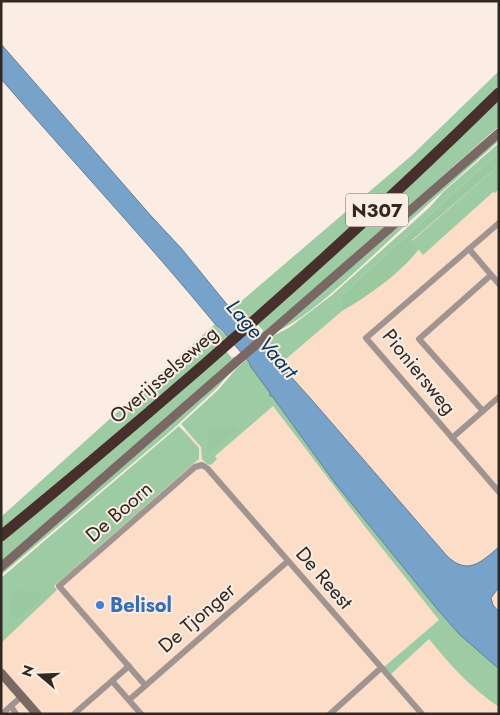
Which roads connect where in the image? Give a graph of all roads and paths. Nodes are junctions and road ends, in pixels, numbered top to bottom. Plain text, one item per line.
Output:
1 (499, 93) edge
2 (497, 133) edge
3 (499, 223) edge
4 (469, 249) junction
5 (492, 275) junction
6 (499, 284) edge
7 (499, 397) edge
8 (483, 411) junction
9 (452, 438) junction
10 (202, 465) joint
11 (499, 492) edge
12 (1, 536) edge
13 (288, 561) junction
14 (1, 567) edge
15 (129, 666) junction
16 (381, 668) junction
17 (1, 673) edge
18 (112, 681) junction
19 (145, 685) junction
20 (22, 696) junction
21 (128, 700) junction
22 (11, 706) junction
23 (2, 714) edge
24 (16, 714) edge
25 (37, 714) edge
26 (74, 714) edge
27 (141, 714) edge
28 (330, 714) edge
29 (422, 714) edge

1 - 12 highway, Overijsselseweg / N307
2 - 14 main road
3 - 4 street, Pioniersweg
4 - 5 street
4 - 9 street, Pioniersweg
5 - 6 street
5 - 8 street, Pioniersweg
7 - 8 street, Pioniersweg
8 - 9 street, Pioniersweg
9 - 11 street, Pioniersweg
10 - 13 street, De Reest
10 - 15 street, De Boorn
13 - 16 street, De Reest
13 - 19 street, De Tjonger
15 - 18 street
15 - 19 street
16 - 28 street
16 - 29 street, De Reest
17 - 20 main road
18 - 21 street
18 - 26 street
19 - 21 street, De Tjonger
20 - 22 street
20 - 25 main road
21 - 27 street
22 - 23 street
22 - 24 street

